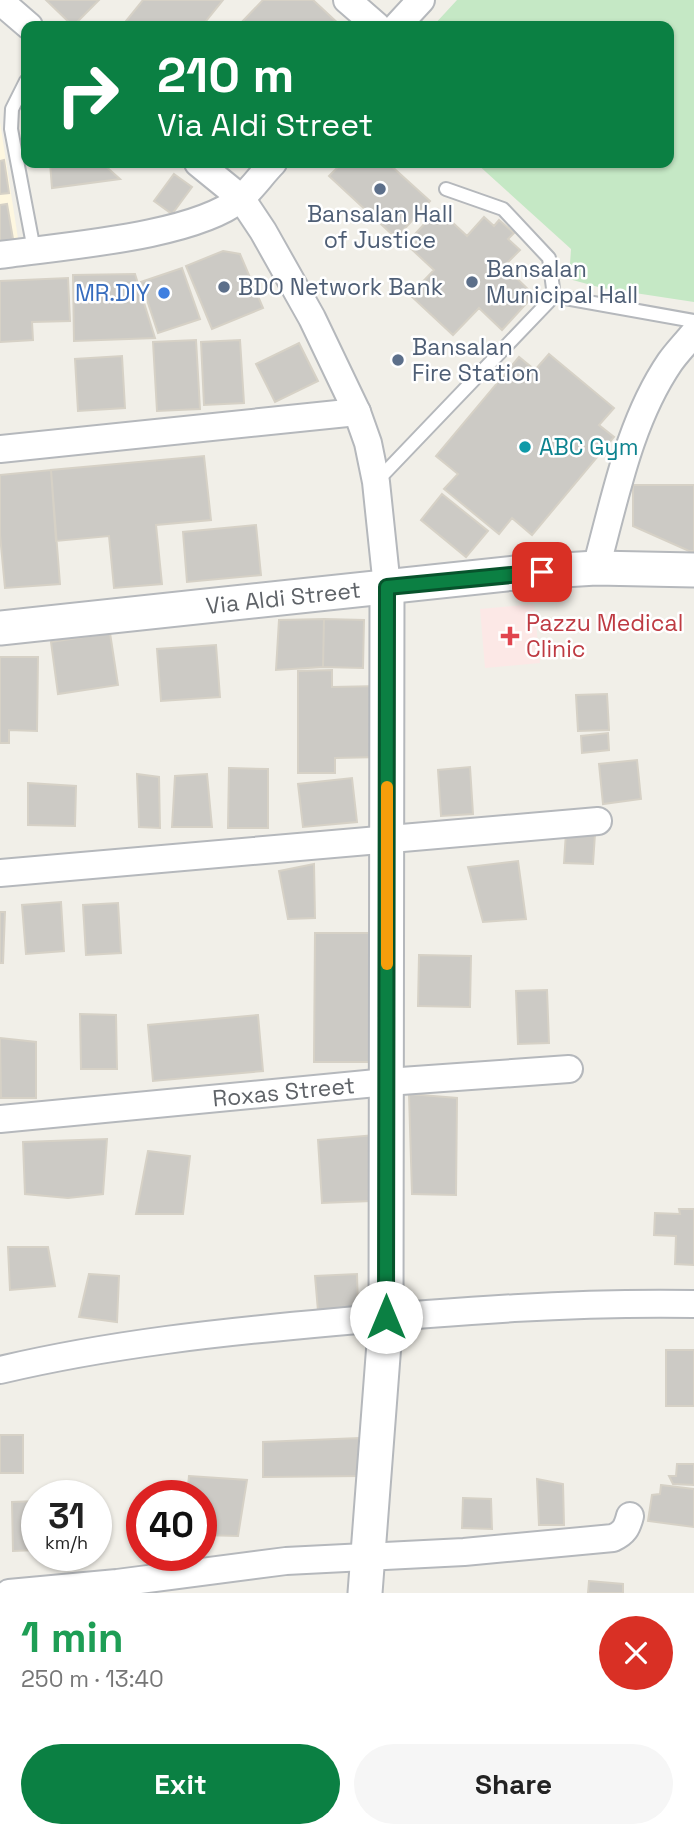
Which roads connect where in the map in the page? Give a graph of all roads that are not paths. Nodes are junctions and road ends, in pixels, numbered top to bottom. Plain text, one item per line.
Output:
1 (347, 0) edge
2 (421, 0) edge
3 (0, 1) edge
4 (23, 21) edge
5 (371, 21) edge
6 (402, 21) edge
7 (21, 91) edge
8 (6, 131) edge
9 (204, 168) edge
10 (268, 168) edge
11 (446, 189) dead end
12 (241, 198) junction
13 (34, 250) junction
14 (0, 255) edge
15 (554, 296) junction
16 (694, 321) edge
17 (694, 333) edge
18 (357, 412) junction
19 (0, 449) edge
20 (376, 482) junction
21 (596, 568) junction
22 (694, 570) edge
23 (387, 587) junction
24 (0, 628) edge
25 (598, 821) dead end
26 (387, 838) junction
27 (0, 873) edge
28 (569, 1069) dead end
29 (387, 1082) junction
30 (0, 1119) edge
31 (694, 1304) edge
32 (386, 1317) junction
33 (0, 1370) edge
34 (630, 1516) dead end
35 (369, 1556) junction
36 (9, 1593) edge
37 (365, 1593) edge

1 - 5 street
2 - 6 street
3 - 4 street
7 - 8 lane
8 - 13 lane
9 - 12 street
10 - 12 street
11 - 15 lane
12 - 13 street
12 - 18 street
13 - 14 street
15 - 16 lane
15 - 20 lane
17 - 21 street
18 - 19 street
18 - 20 street
20 - 23 street
21 - 22 street, Via Aldi Street
21 - 23 street, Via Aldi Street
23 - 24 street, Via Aldi Street
23 - 26 street
25 - 26 street
26 - 27 street
26 - 29 street
28 - 29 street, Roxas Street
29 - 30 street, Roxas Street
29 - 32 street
31 - 32 street
32 - 33 street
32 - 35 street
34 - 35 street
35 - 36 street
35 - 37 street

